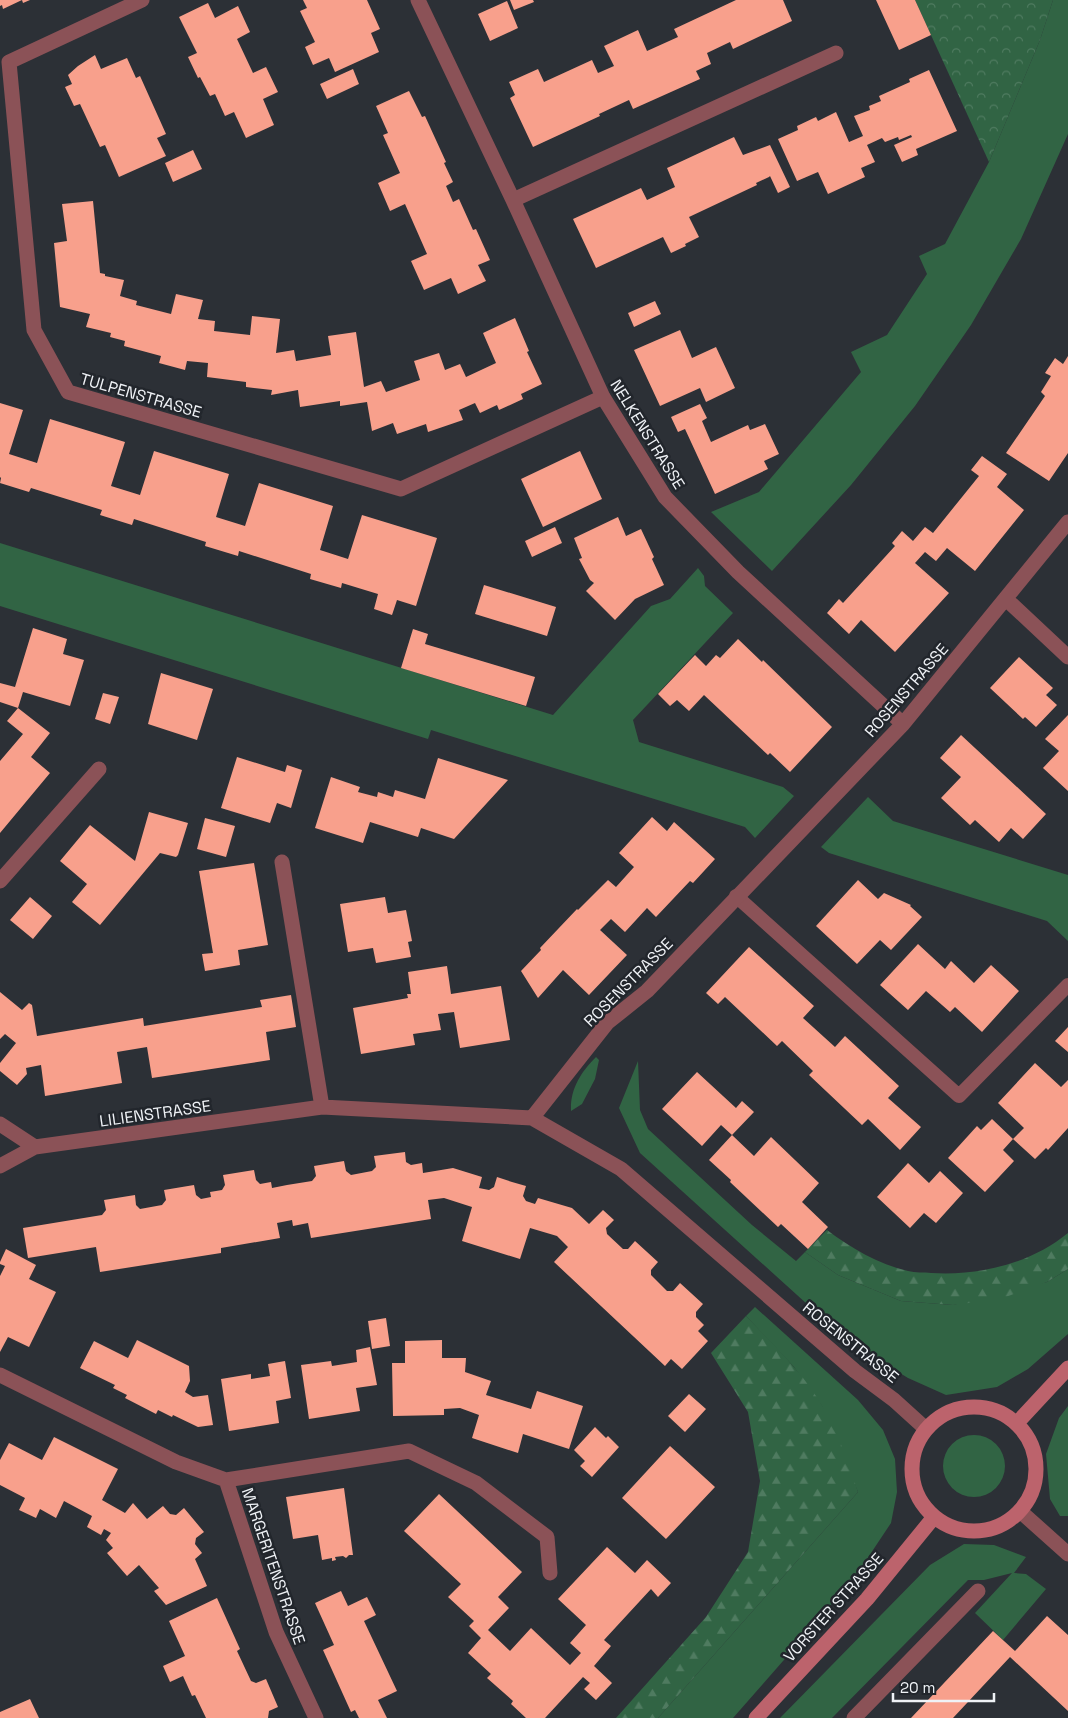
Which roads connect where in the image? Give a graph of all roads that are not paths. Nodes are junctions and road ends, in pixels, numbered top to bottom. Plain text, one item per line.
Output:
1 (142, 0) edge
2 (418, 0) edge
3 (836, 54) dead end
4 (513, 200) junction
5 (602, 397) junction
6 (1068, 522) edge
7 (1006, 599) junction
8 (1068, 657) edge
9 (903, 724) junction
10 (99, 769) dead end
11 (282, 862) dead end
12 (0, 881) edge
13 (736, 896) junction
14 (1068, 985) edge
15 (322, 1107) junction
16 (532, 1118) junction
17 (0, 1124) edge
18 (35, 1147) junction
19 (0, 1166) edge
20 (1068, 1368) edge
21 (0, 1375) edge
22 (1017, 1423) junction
23 (926, 1429) junction
24 (226, 1480) junction
25 (1020, 1511) junction
26 (934, 1517) junction
27 (1068, 1554) edge
28 (550, 1574) dead end
29 (978, 1591) dead end
30 (316, 1718) edge
31 (756, 1718) edge
32 (854, 1718) edge

1 - 5 street, TULPENSTRASSE
2 - 4 street, NELKENSTRASSE
3 - 4 street
4 - 5 street, NELKENSTRASSE
5 - 9 street, NELKENSTRASSE
6 - 7 street, ROSENSTRASSE
7 - 8 street
7 - 9 street, ROSENSTRASSE
9 - 13 street, ROSENSTRASSE
10 - 12 street
11 - 15 street
13 - 14 lane
13 - 16 street, ROSENSTRASSE
15 - 16 street, LILIENSTRASSE
15 - 18 street, LILIENSTRASSE
16 - 23 street, ROSENSTRASSE
17 - 18 street
18 - 19 street
20 - 22 main road
21 - 24 street, MARGERITENSTRASSE
22 - 23 main road
22 - 25 main road
23 - 26 main road
24 - 28 street, MARGERITENSTRASSE
24 - 30 street, MARGERITENSTRASSE
25 - 26 main road
25 - 27 street
26 - 31 main road, VORSTER STRASSE
29 - 32 street

